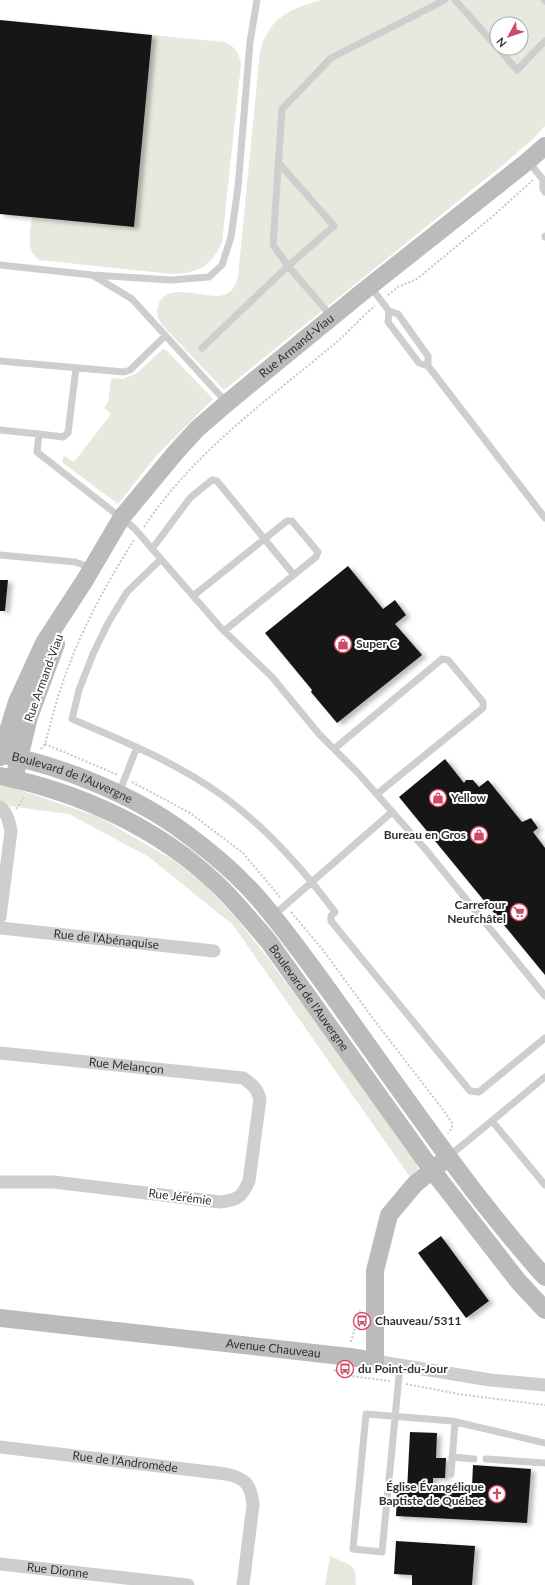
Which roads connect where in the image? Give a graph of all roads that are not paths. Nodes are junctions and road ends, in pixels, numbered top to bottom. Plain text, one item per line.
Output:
1 (257, 0) edge
2 (445, 0) edge
3 (455, 0) edge
4 (489, 39) edge
5 (545, 41) edge
6 (504, 56) edge
7 (545, 146) edge
8 (528, 161) junction
9 (278, 162) junction
10 (542, 180) edge
11 (545, 192) edge
12 (0, 265) edge
13 (288, 266) junction
14 (92, 275) junction
15 (370, 286) junction
16 (389, 311) junction
17 (332, 317) junction
18 (165, 336) junction
19 (202, 348) dead end
20 (0, 360) edge
21 (428, 366) junction
22 (76, 368) junction
23 (227, 403) junction
24 (0, 430) edge
25 (39, 434) junction
26 (122, 517) junction
27 (545, 518) edge
28 (265, 539) junction
29 (152, 549) junction
30 (0, 555) edge
31 (161, 559) junction
32 (88, 574) junction
33 (294, 574) junction
34 (193, 596) junction
35 (224, 631) junction
36 (137, 747) junction
37 (334, 749) junction
38 (0, 755) edge
39 (19, 759) junction
40 (14, 782) edge
41 (118, 794) junction
42 (377, 794) junction
43 (4, 811) edge
44 (392, 812) junction
45 (313, 881) junction
46 (0, 917) edge
47 (272, 917) junction
48 (0, 928) edge
49 (214, 951) dead end
50 (545, 996) edge
51 (545, 1038) edge
52 (0, 1053) edge
53 (545, 1077) edge
54 (251, 1083) joint
55 (492, 1120) junction
56 (448, 1157) junction
57 (432, 1170) junction
58 (0, 1182) edge
59 (545, 1185) edge
60 (545, 1277) edge
61 (545, 1310) edge
62 (0, 1318) edge
63 (375, 1361) junction
64 (400, 1366) junction
65 (545, 1385) edge
66 (394, 1417) junction
67 (455, 1422) junction
68 (545, 1443) edge
69 (0, 1447) edge
70 (452, 1457) junction
71 (474, 1459) dead end
72 (486, 1459) dead end
73 (545, 1464) edge
74 (451, 1474) dead end
75 (0, 1564) edge
76 (131, 1581) edge
77 (188, 1585) edge
78 (243, 1585) edge

1 - 14 lane
2 - 9 lane
3 - 4 lane
5 - 6 lane
7 - 8 street, Rue Armand-Viau
8 - 10 lane
8 - 15 street, Rue Armand-Viau
9 - 13 lane
9 - 13 lane
10 - 11 lane
12 - 14 lane
13 - 17 lane
13 - 19 lane
14 - 18 lane
15 - 16 lane
15 - 17 street, Rue Armand-Viau
16 - 21 lane
16 - 21 lane
17 - 23 street, Rue Armand-Viau
18 - 22 lane
18 - 23 lane
20 - 22 lane
21 - 27 lane
22 - 25 lane
23 - 26 street, Rue Armand-Viau
24 - 25 lane
25 - 26 lane
26 - 29 lane
26 - 32 street, Rue Armand-Viau
28 - 29 lane
28 - 33 lane
28 - 33 lane
28 - 34 lane
29 - 31 lane
30 - 32 lane
31 - 34 lane
31 - 36 lane
32 - 38 street, Rue Armand-Viau
32 - 39 street, Rue Armand-Viau
33 - 35 lane
34 - 35 lane
35 - 37 lane
36 - 41 lane
36 - 45 lane
37 - 42 lane
37 - 42 lane
38 - 39 street, Boulevard de l'Auvergne
39 - 40 street, Rue Armand-Viau
39 - 41 street, Boulevard de l'Auvergne
40 - 57 street, Boulevard de l'Auvergne
41 - 47 street, Boulevard de l'Auvergne
42 - 44 lane
43 - 46 street
44 - 45 lane
44 - 50 lane
45 - 47 lane
45 - 51 lane
47 - 56 street, Boulevard de l'Auvergne
48 - 49 street, Rue de l'Abénaquise
52 - 54 street, Rue Melançon
53 - 55 lane
54 - 58 street, Rue Jérémie
55 - 56 lane
55 - 59 lane
56 - 57 street
56 - 60 street, Boulevard de l'Auvergne
57 - 61 street, Boulevard de l'Auvergne
57 - 63 street
62 - 63 street, Avenue Chauveau
63 - 64 street, Avenue Chauveau
64 - 65 street, Avenue Chauveau
64 - 66 lane
66 - 66 lane
66 - 67 lane
67 - 68 lane
67 - 70 lane
69 - 78 street, Rue de l'Andromède
70 - 71 lane
70 - 74 lane
72 - 73 lane
75 - 76 street, Rue Dionne
76 - 77 street, Rue Dionne

